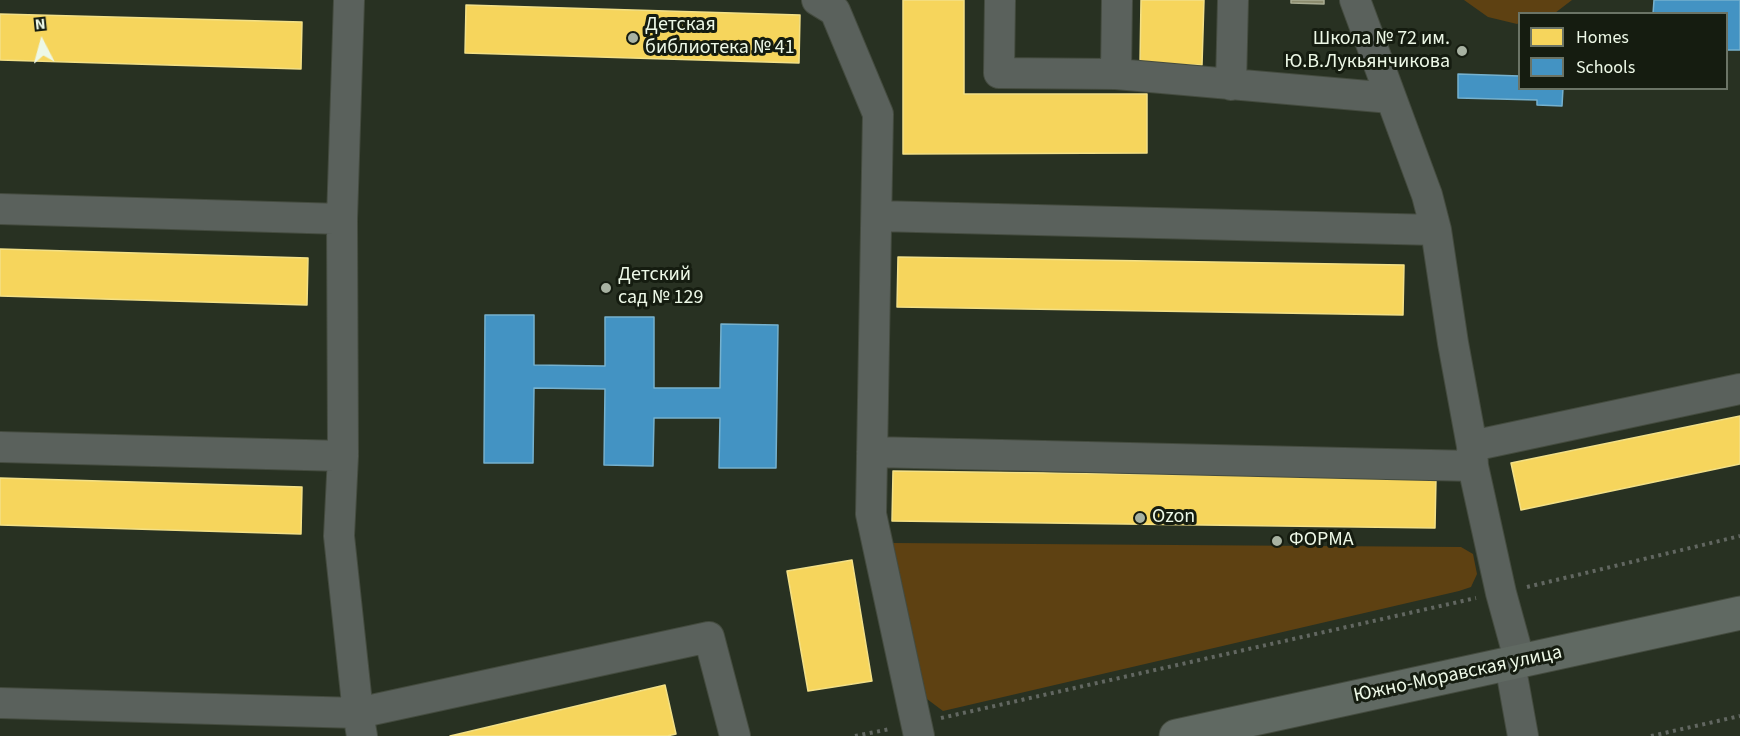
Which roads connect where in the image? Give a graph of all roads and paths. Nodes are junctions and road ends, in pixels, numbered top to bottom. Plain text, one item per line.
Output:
1 (350, 0) edge
2 (999, 0) edge
3 (1117, 0) edge
4 (1233, 0) edge
5 (1355, 0) edge
6 (829, 4) edge
7 (1116, 74) junction
8 (1231, 85) junction
9 (1391, 99) junction
10 (0, 209) edge
11 (877, 216) junction
12 (342, 219) junction
13 (1436, 230) junction
14 (1740, 389) edge
15 (0, 447) edge
16 (872, 452) junction
17 (343, 456) junction
18 (1472, 456) junction
19 (1740, 536) edge
20 (1501, 593) junction
21 (1740, 613) edge
22 (1515, 663) junction
23 (0, 703) edge
24 (1740, 716) edge
25 (356, 725) edge
26 (918, 730) edge
27 (735, 736) edge
28 (855, 736) edge
29 (1176, 736) edge
30 (1523, 736) edge
31 (1651, 736) edge

1 - 12 lane
2 - 7 lane
3 - 7 lane
4 - 8 lane
5 - 9 lane
6 - 11 lane
7 - 8 lane
8 - 9 lane
9 - 13 lane
10 - 12 lane
11 - 13 lane
11 - 16 lane
12 - 17 lane
13 - 18 lane
14 - 18 lane
15 - 17 lane
16 - 18 lane
16 - 26 lane
17 - 25 lane
18 - 20 lane
19 - 20 path
20 - 22 lane
20 - 26 path
21 - 22 main road, Южно-Моравская улица
22 - 29 main road, Южно-Моравская улица
22 - 30 lane
23 - 25 lane
24 - 31 path
25 - 27 lane
26 - 28 path

